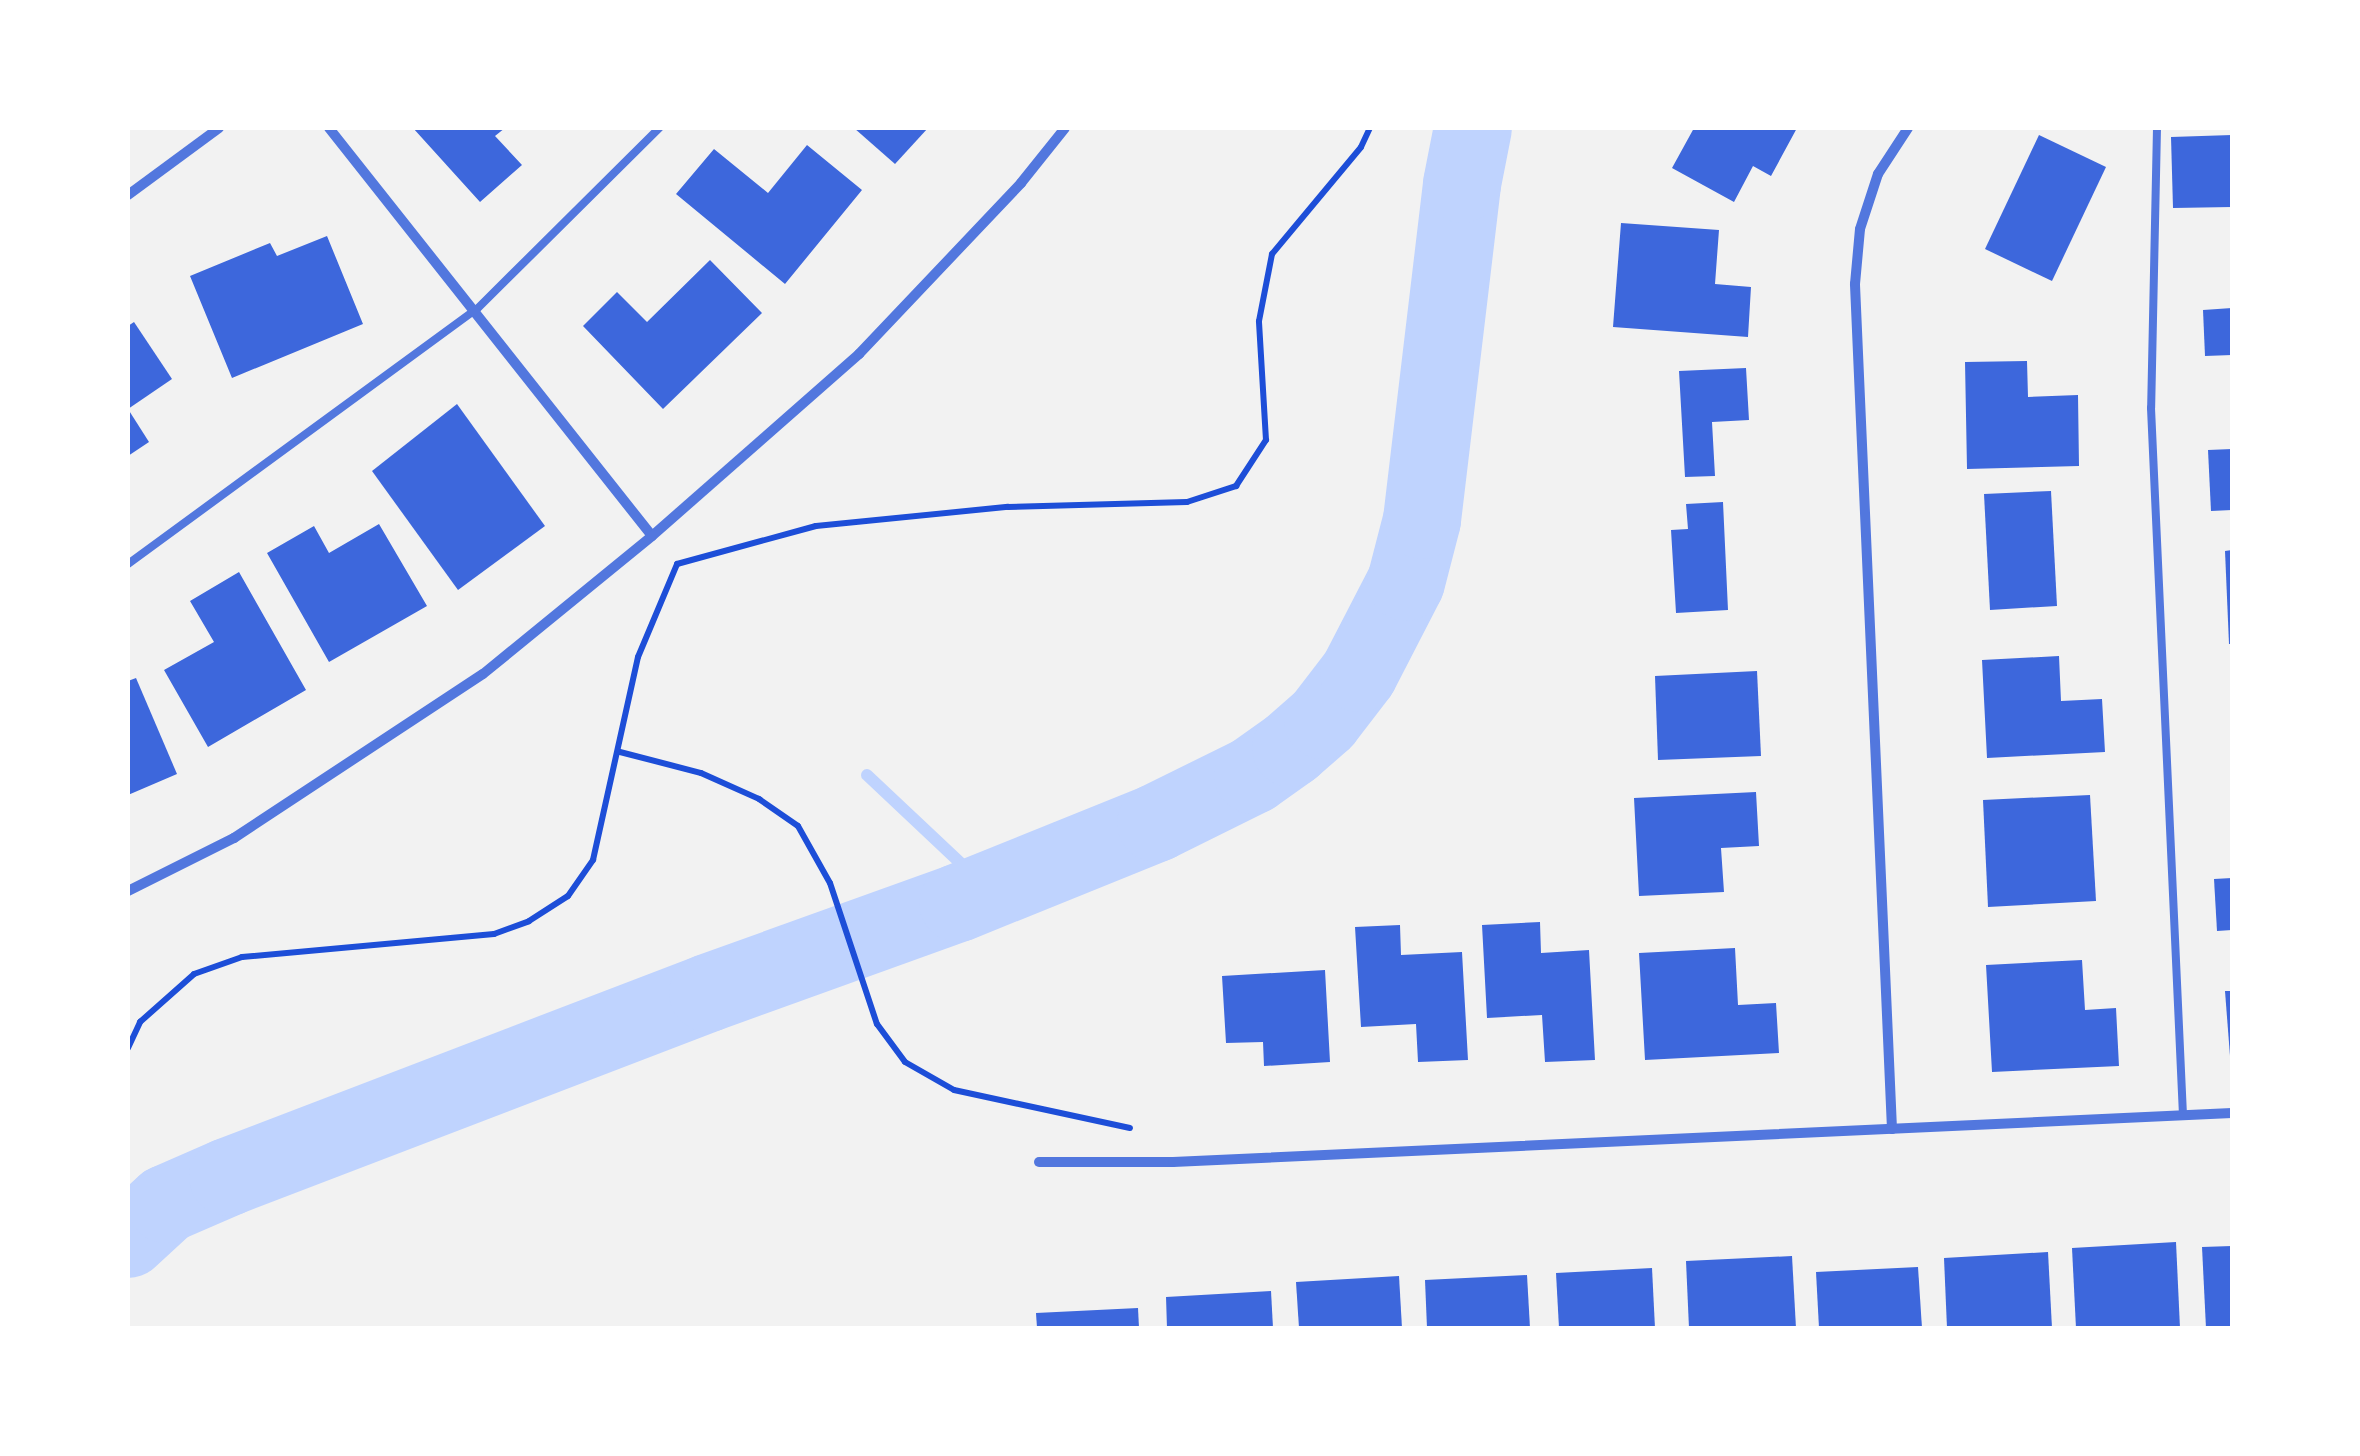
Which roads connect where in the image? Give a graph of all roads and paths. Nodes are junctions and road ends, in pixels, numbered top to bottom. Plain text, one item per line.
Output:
1 (220, 128) edge
2 (329, 128) edge
3 (659, 128) edge
4 (1065, 128) edge
5 (1370, 128) edge
6 (1908, 128) edge
7 (2157, 128) edge
8 (128, 195) edge
9 (476, 309) junction
10 (652, 536) junction
11 (128, 564) edge
12 (620, 752) junction
13 (128, 891) edge
14 (128, 1048) edge
15 (2232, 1113) edge
16 (2183, 1115) junction
17 (1130, 1128) dead end
18 (1892, 1130) junction
19 (1039, 1162) dead end

1 - 8 street
2 - 9 street
3 - 9 lane
4 - 10 street
5 - 12 path
6 - 18 street
7 - 16 lane
9 - 10 street
9 - 11 lane
10 - 13 street
12 - 14 path
12 - 17 path
15 - 16 street
16 - 18 street
18 - 19 street

